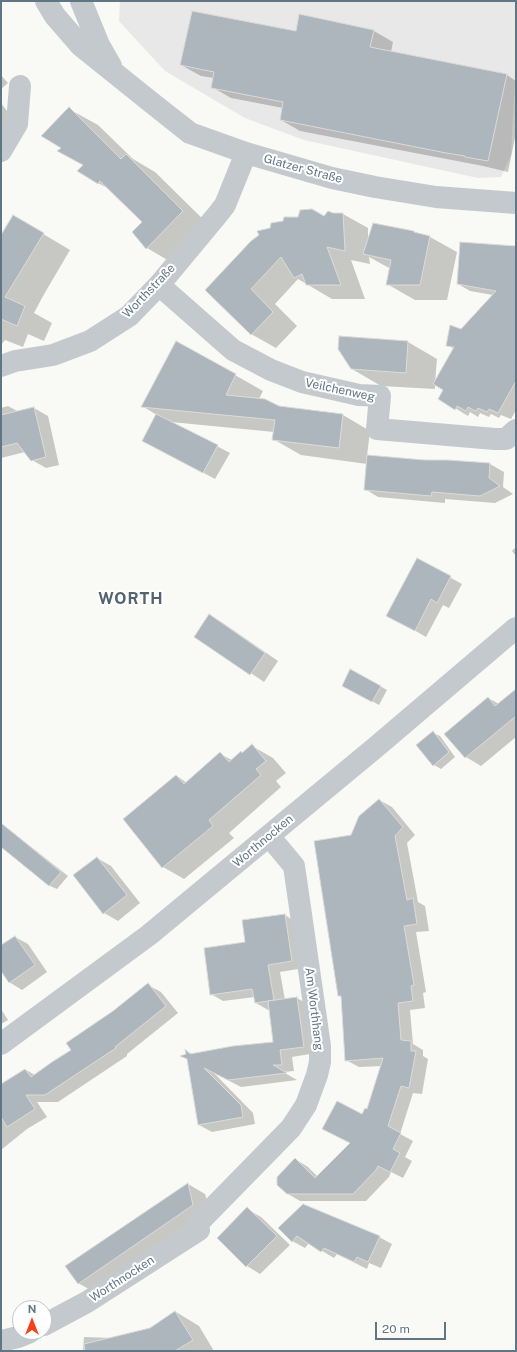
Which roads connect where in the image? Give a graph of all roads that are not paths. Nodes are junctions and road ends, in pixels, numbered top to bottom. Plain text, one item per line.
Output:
1 (46, 1) edge
2 (81, 1) edge
3 (115, 72) junction
4 (20, 86) dead end
5 (1, 151) edge
6 (246, 153) junction
7 (516, 203) edge
8 (159, 285) junction
9 (1, 366) edge
10 (516, 430) edge
11 (516, 628) edge
12 (269, 836) junction
13 (1, 1044) edge
14 (199, 1225) joint
15 (52, 1321) edge
16 (12, 1339) edge
17 (1, 1341) edge

1 - 3 street, Glatzer Straße
2 - 3 street, Glatzer Straße
3 - 6 street, Glatzer Straße
4 - 5 street
6 - 7 street, Glatzer Straße
6 - 8 street, Worthstraße
8 - 9 street, Worthstraße
8 - 10 street, Veilchenweg
11 - 12 street, Worthnocken
12 - 13 street, Worthnocken
12 - 14 street, Am Worthhang
14 - 15 street, Worthnocken
16 - 17 street

